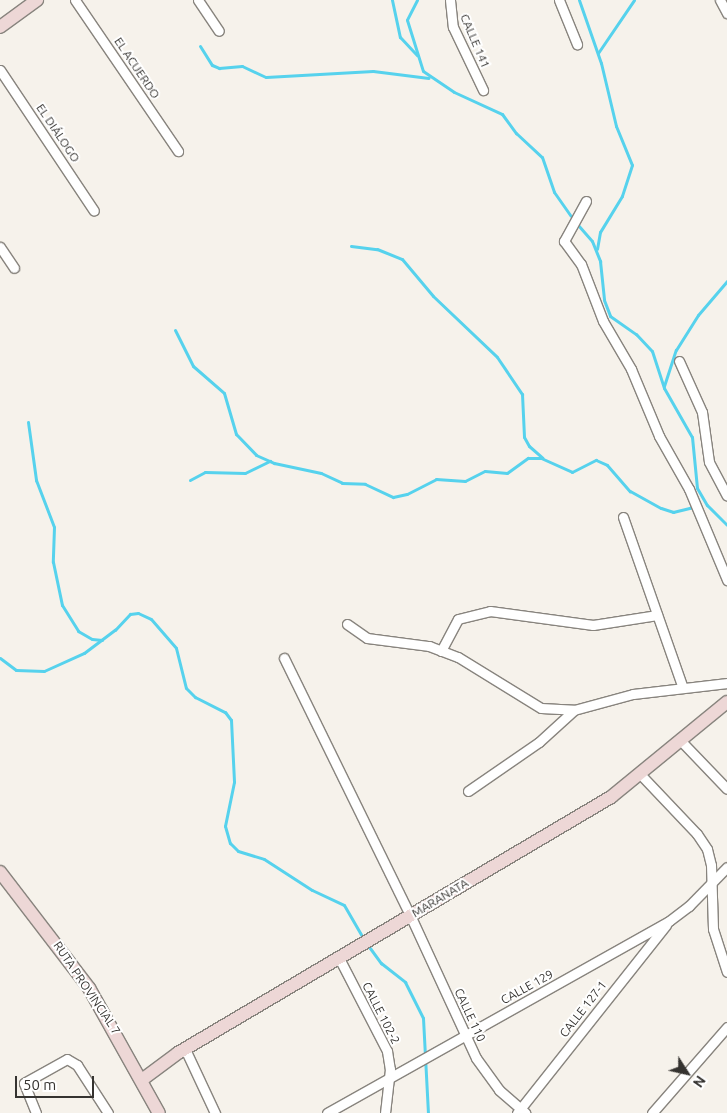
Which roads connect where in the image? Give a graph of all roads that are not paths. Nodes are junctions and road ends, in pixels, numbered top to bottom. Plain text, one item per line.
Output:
1 (38, 0) edge
2 (75, 0) edge
3 (198, 0) edge
4 (450, 0) edge
5 (558, 0) edge
6 (720, 0) edge
7 (727, 13) edge
8 (0, 27) edge
9 (219, 31) dead end
10 (577, 44) dead end
11 (0, 70) edge
12 (483, 90) dead end
13 (178, 151) dead end
14 (586, 201) dead end
15 (94, 211) dead end
16 (0, 247) edge
17 (14, 268) dead end
18 (678, 361) dead end
19 (727, 496) edge
20 (623, 517) dead end
21 (727, 580) edge
22 (657, 614) junction
23 (347, 624) dead end
24 (441, 651) junction
25 (284, 658) dead end
26 (727, 683) edge
27 (683, 688) junction
28 (727, 702) edge
29 (574, 710) junction
30 (681, 741) junction
31 (641, 775) junction
32 (727, 789) edge
33 (468, 791) dead end
34 (727, 867) edge
35 (0, 872) edge
36 (711, 884) junction
37 (410, 915) junction
38 (669, 921) junction
39 (339, 958) junction
40 (727, 972) edge
41 (727, 1027) edge
42 (465, 1036) junction
43 (185, 1049) junction
44 (389, 1078) junction
45 (143, 1079) junction
46 (520, 1112) edge
47 (36, 1113) edge
48 (108, 1113) edge
49 (159, 1113) edge
50 (215, 1113) edge
51 (327, 1113) edge
52 (385, 1113) edge
53 (652, 1113) edge

1 - 8 street
2 - 13 street, EL ACUERDO
3 - 9 street
4 - 12 street, CALLE 141
5 - 10 street
6 - 7 street
11 - 15 street, EL DIÁLOGO
14 - 21 street
16 - 17 street
18 - 19 street
20 - 22 street
22 - 24 street
22 - 27 street
23 - 24 street
24 - 29 street
25 - 37 street, CALLE 110
26 - 27 street
27 - 29 street
28 - 30 street, MARANATA
29 - 33 street
30 - 31 street, MARANATA
30 - 32 street
31 - 36 street
31 - 37 street, MARANATA
34 - 36 street, CALLE 129
35 - 45 street, RUTA PROVINCIAL 7
36 - 38 street, CALLE 129
36 - 40 street
37 - 39 street, MARANATA
37 - 42 street, CALLE 110
38 - 42 street, CALLE 129
38 - 46 street, CALLE 127-1
39 - 43 street, MARANATA
39 - 44 street, CALLE 102-2
41 - 53 street
42 - 44 street, CALLE 129
42 - 46 street, CALLE 110
43 - 45 street, MARANATA
43 - 50 street
44 - 51 street, CALLE 129
44 - 52 street, CALLE 102-2
45 - 49 street, RUTA PROVINCIAL 7
47 - 48 street

